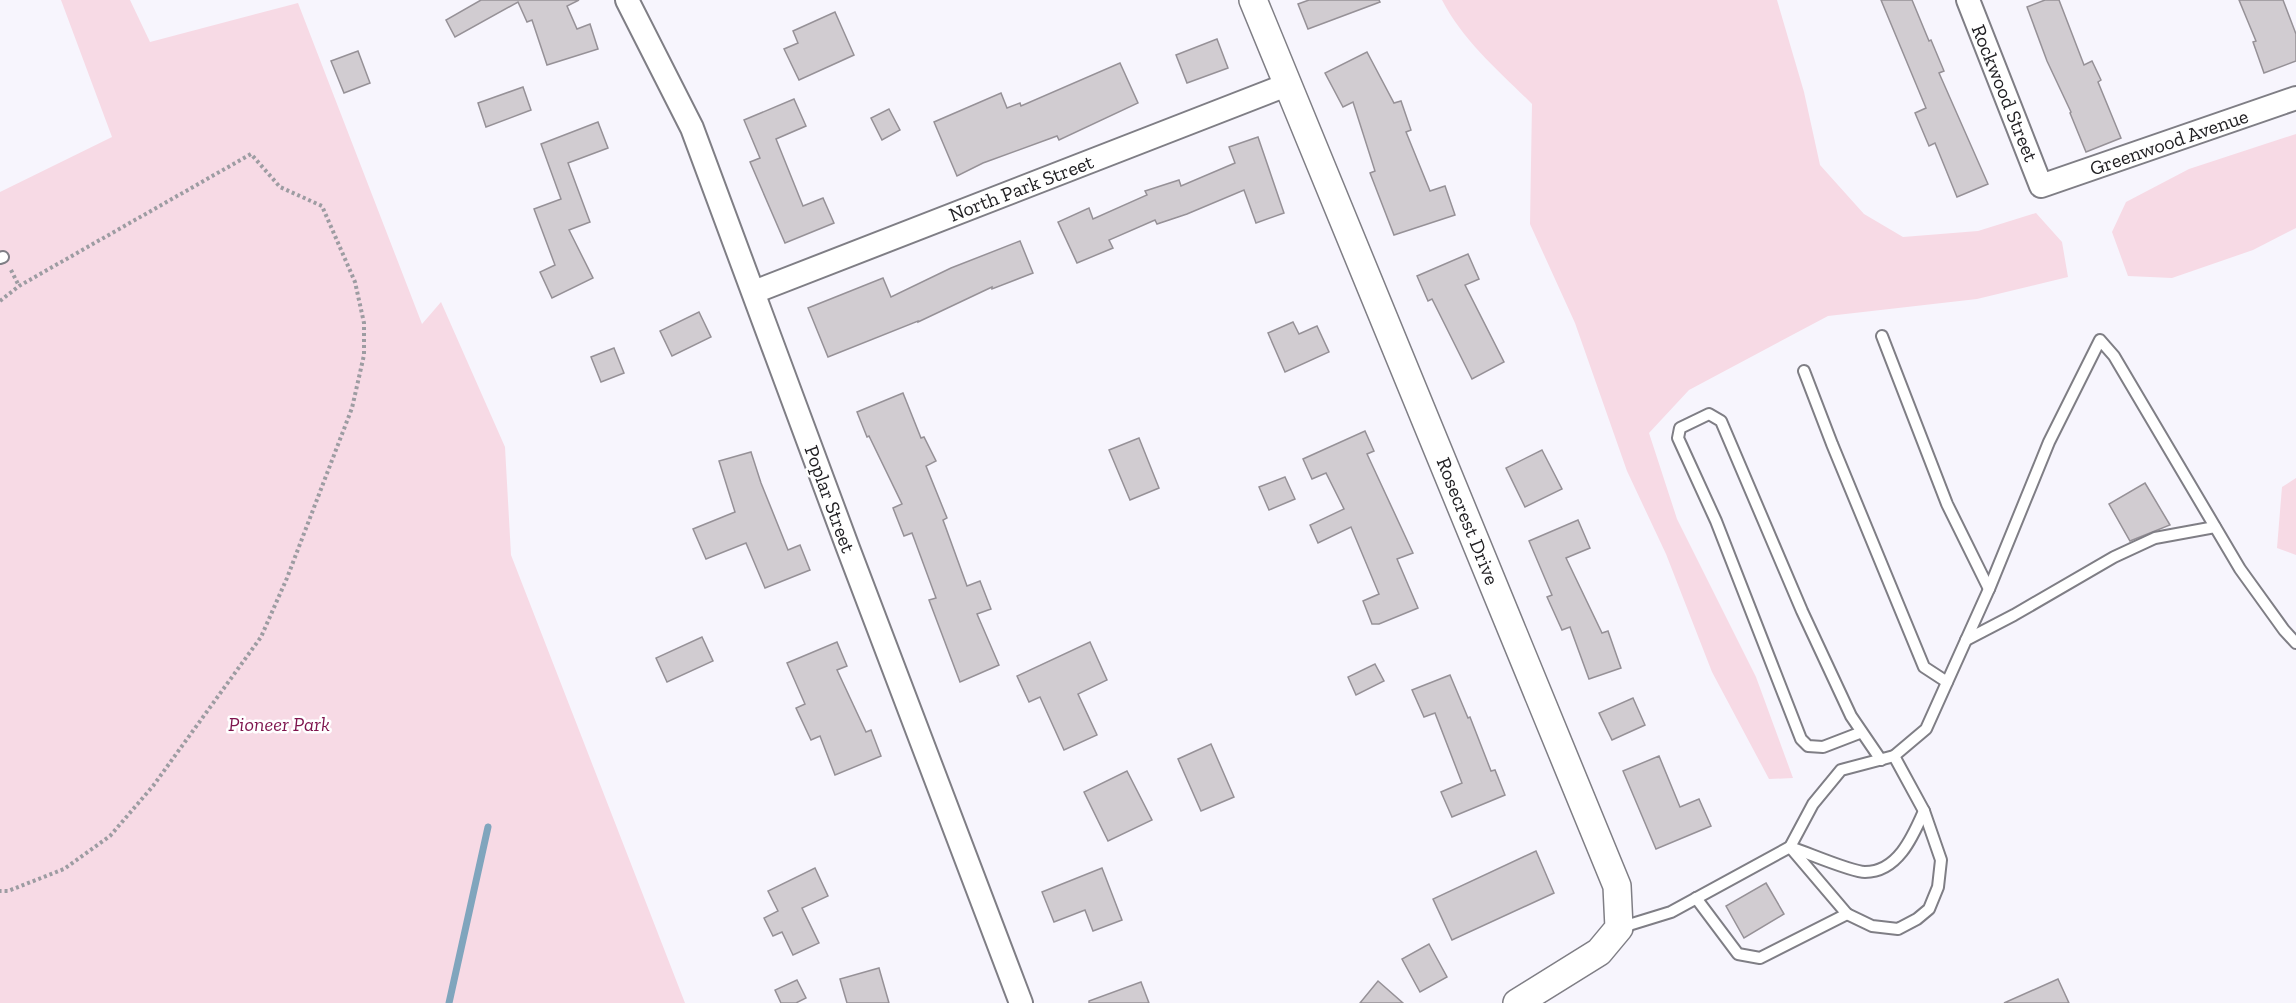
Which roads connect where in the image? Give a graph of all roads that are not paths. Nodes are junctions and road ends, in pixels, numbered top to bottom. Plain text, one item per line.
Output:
1 (627, 0) edge
2 (1253, 0) edge
3 (1968, 0) edge
4 (1288, 84) junction
5 (2296, 98) edge
6 (2041, 186) joint
7 (754, 292) junction
8 (1882, 336) dead end
9 (1804, 371) dead end
10 (2215, 526) junction
11 (1989, 589) junction
12 (1966, 640) junction
13 (2296, 643) edge
14 (1947, 682) junction
15 (1862, 732) junction
16 (1894, 756) junction
17 (1881, 760) junction
18 (1924, 812) junction
19 (1790, 847) junction
20 (1696, 898) junction
21 (1847, 914) junction
22 (1619, 928) junction
23 (1021, 1003) edge
24 (1517, 1003) edge

1 - 7 street, Poplar Street
2 - 4 street, Rosecrest Drive
3 - 6 street, Rockwood Street
4 - 7 street, North Park Street
4 - 22 street, Rosecrest Drive
5 - 6 street, Greenwood Avenue
7 - 23 street, Poplar Street
8 - 11 lane
9 - 14 lane
10 - 11 lane
10 - 12 lane
10 - 13 lane
11 - 12 lane
12 - 14 lane
14 - 16 lane
15 - 15 lane
15 - 17 lane
16 - 17 lane
16 - 18 lane
17 - 19 lane
18 - 19 lane
18 - 21 lane
19 - 20 lane
19 - 21 lane
20 - 21 lane
20 - 22 lane
22 - 24 street

